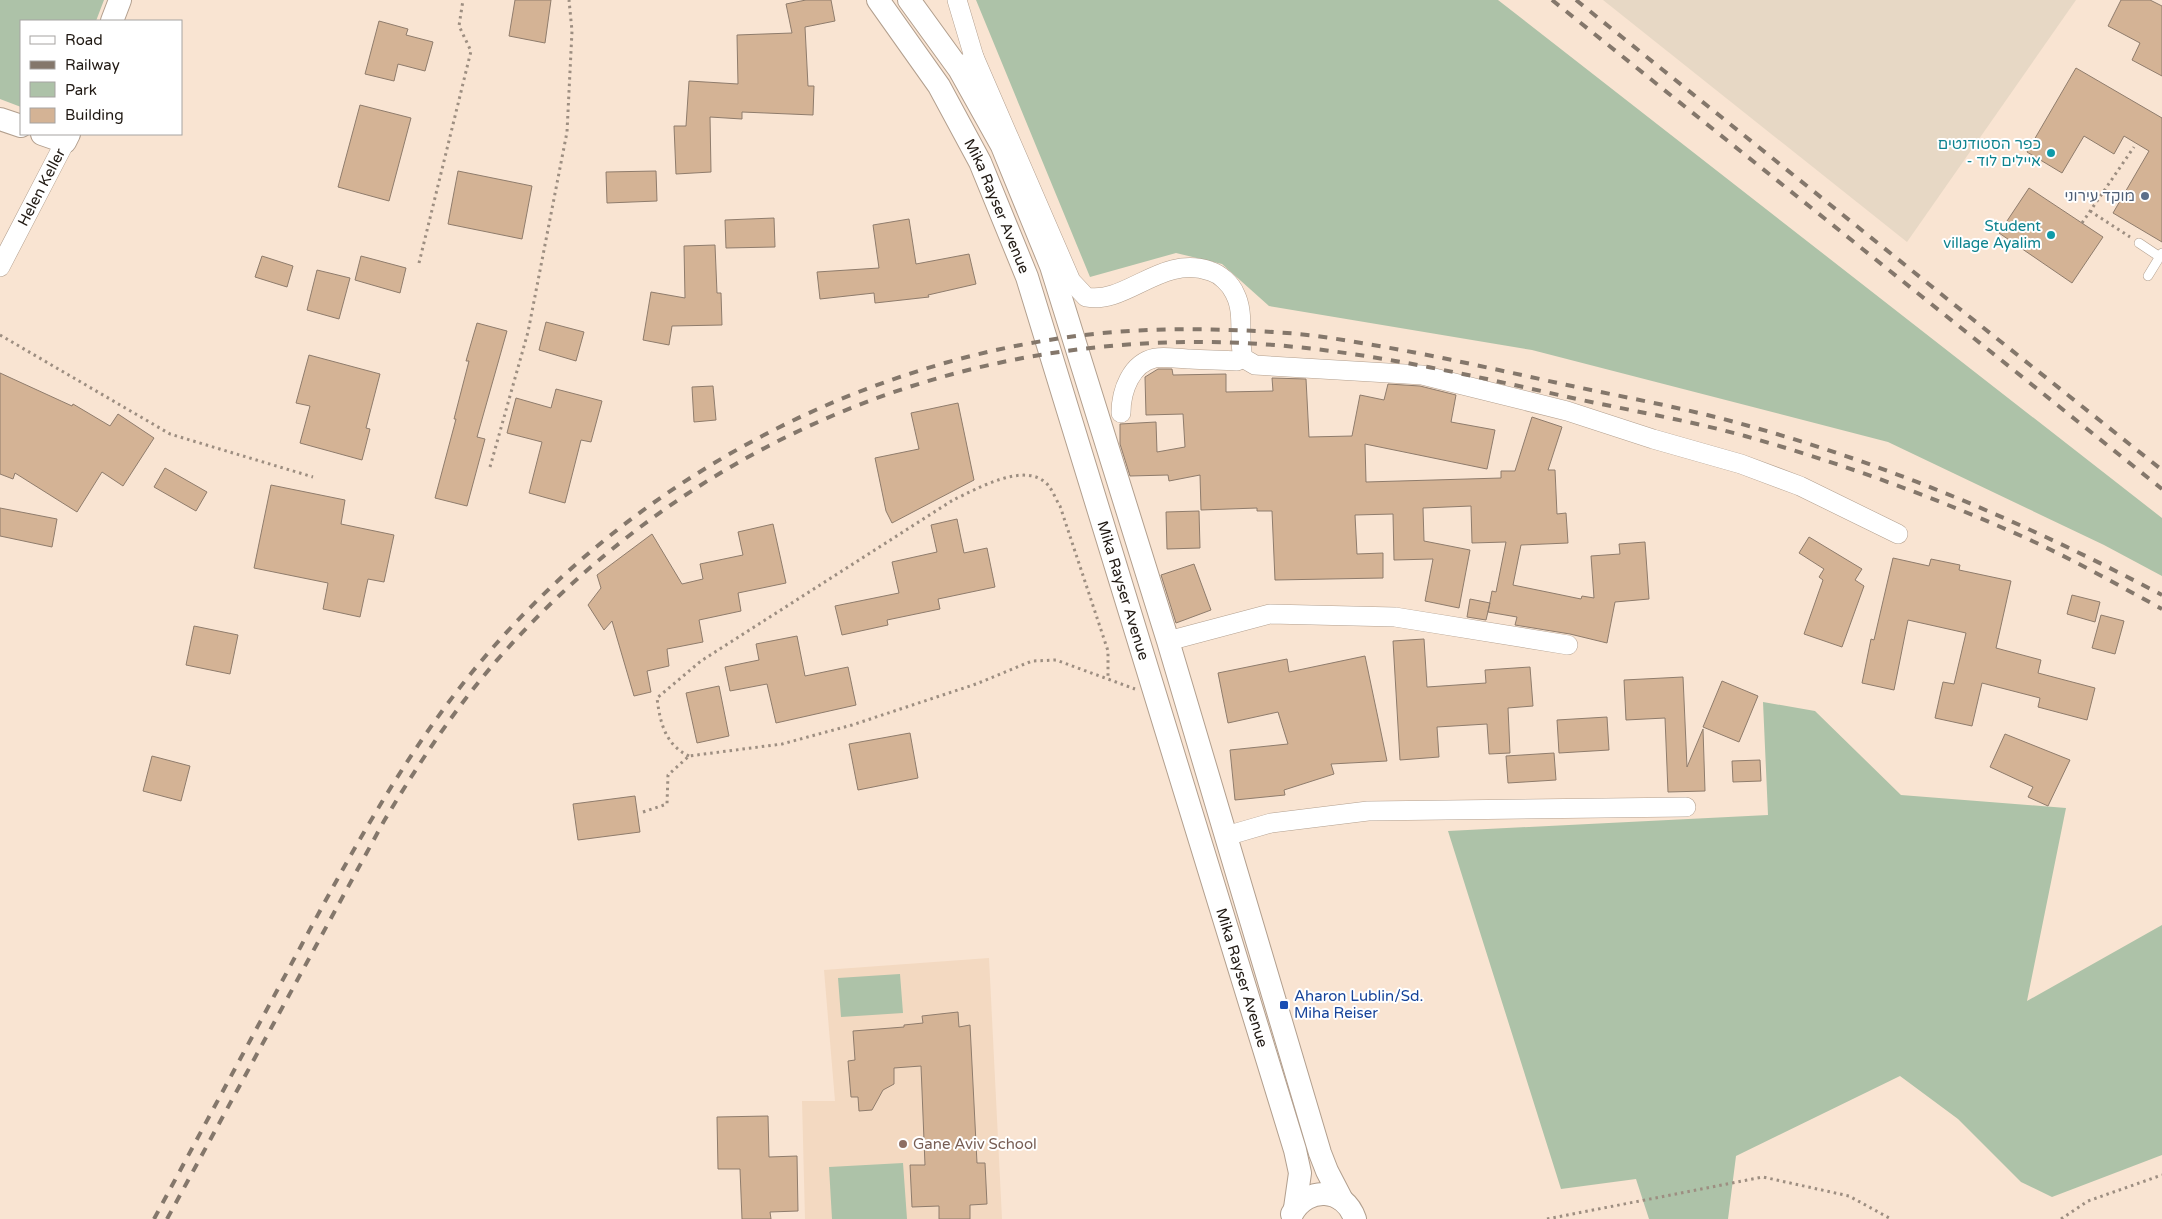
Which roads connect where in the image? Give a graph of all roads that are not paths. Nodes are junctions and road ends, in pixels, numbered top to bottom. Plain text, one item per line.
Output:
1 (120, 0) edge
2 (878, 0) edge
3 (909, 0) edge
4 (957, 0) edge
5 (112, 20) edge
6 (966, 63) junction
7 (0, 119) edge
8 (20, 126) edge
9 (48, 135) edge
10 (67, 138) edge
11 (2139, 243) road end
12 (2161, 255) edge
13 (0, 267) edge
14 (2148, 276) dead end
15 (1243, 358) junction
16 (1121, 413) dead end
17 (1898, 534) dead end
18 (1168, 641) junction
19 (1568, 645) dead end
20 (1686, 807) dead end
21 (1226, 836) junction
22 (1342, 1200) junction
23 (1293, 1213) edge
24 (1355, 1219) edge

1 - 5 street
2 - 23 street, Mika Rayser Avenue
3 - 6 street, Mika Rayser Avenue
4 - 6 street
6 - 15 street
6 - 18 street, Mika Rayser Avenue
7 - 8 street
9 - 10 street
10 - 13 street, Helen Keller
11 - 12 lane
12 - 14 lane
15 - 16 street
15 - 17 street
18 - 19 street
18 - 21 street, Mika Rayser Avenue
20 - 21 street
21 - 22 street, Mika Rayser Avenue
22 - 23 street
22 - 24 street, Mika Rayser Avenue

